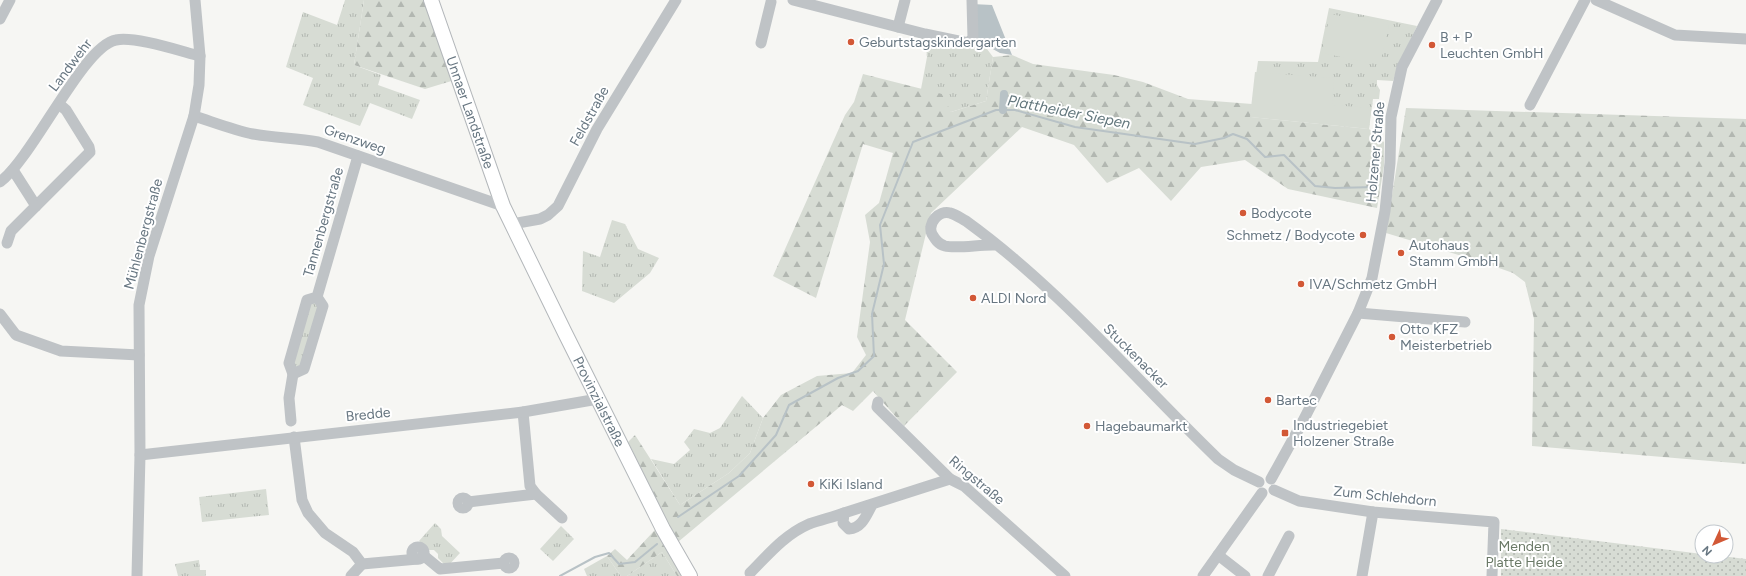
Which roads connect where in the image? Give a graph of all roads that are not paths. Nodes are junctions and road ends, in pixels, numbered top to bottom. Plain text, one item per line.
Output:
1 (10, 0) edge
2 (195, 0) edge
3 (431, 0) edge
4 (676, 0) edge
5 (794, 0) edge
6 (905, 0) edge
7 (972, 0) edge
8 (1437, 0) edge
9 (1585, 0) edge
10 (1596, 0) edge
11 (770, 1) edge
12 (0, 19) edge
13 (898, 27) junction
14 (1746, 39) edge
15 (761, 43) dead end
16 (200, 56) junction
17 (60, 104) junction
18 (1530, 105) dead end
19 (194, 116) junction
20 (358, 156) junction
21 (13, 170) junction
22 (0, 182) edge
23 (36, 206) junction
24 (503, 206) junction
25 (512, 224) junction
26 (7, 243) dead end
27 (996, 245) junction
28 (317, 297) junction
29 (1358, 312) junction
30 (0, 314) edge
31 (1465, 322) dead end
32 (139, 355) junction
33 (293, 374) junction
34 (598, 399) junction
35 (878, 402) dead end
36 (523, 412) junction
37 (291, 421) dead end
38 (294, 437) junction
39 (140, 455) junction
40 (950, 479) junction
41 (1272, 484) junction
42 (1260, 488) junction
43 (536, 494) junction
44 (468, 502) dead end
45 (872, 505) junction
46 (1373, 512) junction
47 (844, 513) junction
48 (562, 518) dead end
49 (1289, 536) dead end
50 (1218, 555) junction
51 (504, 563) dead end
52 (362, 564) junction
53 (750, 573) dead end
54 (137, 576) edge
55 (351, 576) edge
56 (690, 576) edge
57 (1065, 576) edge
58 (1203, 576) edge
59 (1245, 576) edge
60 (1268, 576) edge
61 (1362, 576) edge
62 (1492, 576) edge

1 - 12 street
2 - 16 street, Mühlenbergstraße
3 - 24 main road, Unnaer Landstraße
4 - 25 street, Feldstraße
5 - 13 street
6 - 13 street
7 - 13 street
8 - 29 street, Holzener Straße
9 - 18 street
10 - 14 street
11 - 15 street
16 - 17 street, Landwehr
16 - 19 street, Mühlenbergstraße
17 - 21 street, Landwehr
17 - 23 street
19 - 20 street, Grenzweg
19 - 32 street, Mühlenbergstraße
20 - 24 street, Grenzweg
20 - 28 street, Tannenbergstraße
21 - 22 street, Landwehr
21 - 23 street
23 - 26 street
24 - 25 main road, Unnaer Landstraße
25 - 34 main road, Provinzialstraße
27 - 27 street, Stuckenacker
27 - 42 street, Stuckenacker
28 - 33 street, Tannenbergstraße
28 - 33 street, Tannenbergstraße
29 - 31 street
29 - 41 street, Holzener Straße
30 - 32 street
32 - 39 street, Mühlenbergstraße
33 - 37 street, Tannenbergstraße
34 - 36 street, Bredde
34 - 56 main road, Provinzialstraße
35 - 40 street, Ringstraße
36 - 38 street, Bredde
36 - 43 street
38 - 39 street, Bredde
38 - 52 street
39 - 54 street, Mühlenbergstraße
40 - 45 street
40 - 57 street, Ringstraße
41 - 42 street
41 - 42 street
41 - 46 street, Zum Schlehdorn
42 - 50 street
43 - 44 street
43 - 48 street
45 - 47 street
45 - 47 street
46 - 61 street
46 - 62 street, Zum Schlehdorn
47 - 53 street
49 - 60 street
50 - 58 street
50 - 59 street
51 - 52 street
52 - 55 street

